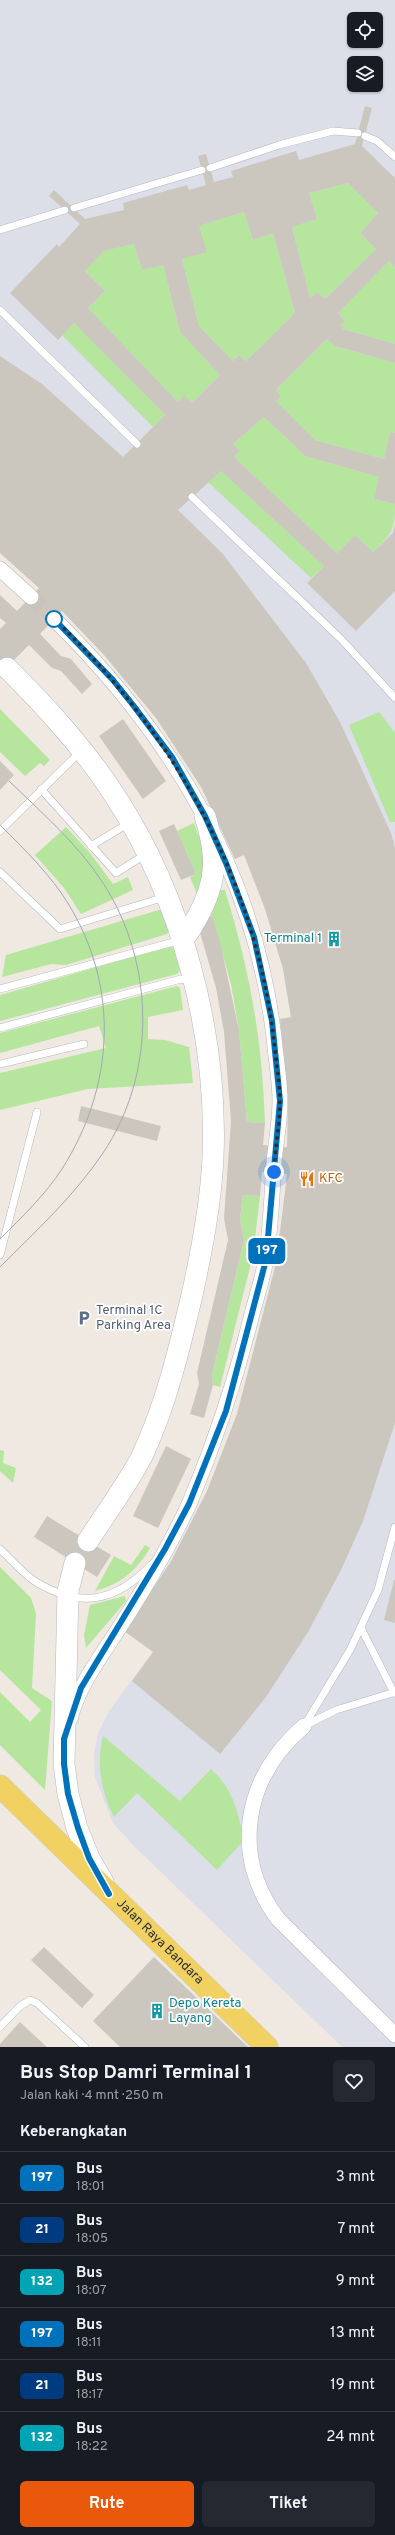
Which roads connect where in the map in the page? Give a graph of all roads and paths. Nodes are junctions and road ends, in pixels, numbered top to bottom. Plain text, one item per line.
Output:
1 (358, 133) dead end
2 (365, 136) dead end
3 (395, 157) edge
4 (210, 168) dead end
5 (202, 170) dead end
6 (74, 208) dead end
7 (65, 210) dead end
8 (0, 230) edge
9 (0, 310) edge
10 (137, 444) dead end
11 (192, 497) dead end
12 (0, 569) edge
13 (31, 597) tunnel mouth
14 (54, 619) tunnel mouth
15 (7, 668) dead end
16 (395, 698) edge
17 (82, 750) junction
18 (41, 789) junction
19 (205, 816) junction
20 (131, 822) junction
21 (0, 831) edge
22 (91, 846) junction
23 (148, 853) junction
24 (0, 872) edge
25 (168, 896) junction
26 (183, 939) junction
27 (196, 988) junction
28 (0, 989) edge
29 (0, 1028) edge
30 (84, 1044) dead end
31 (0, 1064) edge
32 (37, 1112) dead end
33 (0, 1255) edge
34 (395, 1526) edge
35 (88, 1542) dead end
36 (0, 1549) edge
37 (165, 1549) junction
38 (75, 1563) dead end
39 (68, 1598) junction
40 (360, 1628) junction
41 (395, 1692) edge
42 (304, 1726) junction
43 (64, 1739) junction
44 (0, 1786) edge
45 (109, 1894) junction
46 (0, 2027) edge
47 (395, 2035) edge
48 (85, 2047) edge
49 (267, 2047) edge

1 - 4 lane
2 - 3 lane
5 - 6 lane
7 - 8 lane
9 - 10 lane
11 - 16 lane
12 - 13 street
14 - 19 street
15 - 17 street
17 - 18 lane
17 - 20 street
18 - 21 lane
18 - 22 lane
19 - 26 street
19 - 37 street
20 - 22 lane
20 - 23 street
22 - 23 lane
23 - 25 street
24 - 25 lane
25 - 26 street
26 - 27 street
26 - 28 lane
27 - 29 lane
27 - 35 street
30 - 31 lane
32 - 33 lane
34 - 40 lane
36 - 39 lane
37 - 39 lane
37 - 43 street
38 - 39 street
39 - 43 street
40 - 41 lane
40 - 42 lane
41 - 42 lane
42 - 47 street
43 - 45 street
44 - 45 main road, Jalan Raya Bandara
45 - 49 main road, Jalan Raya Bandara
46 - 48 lane

